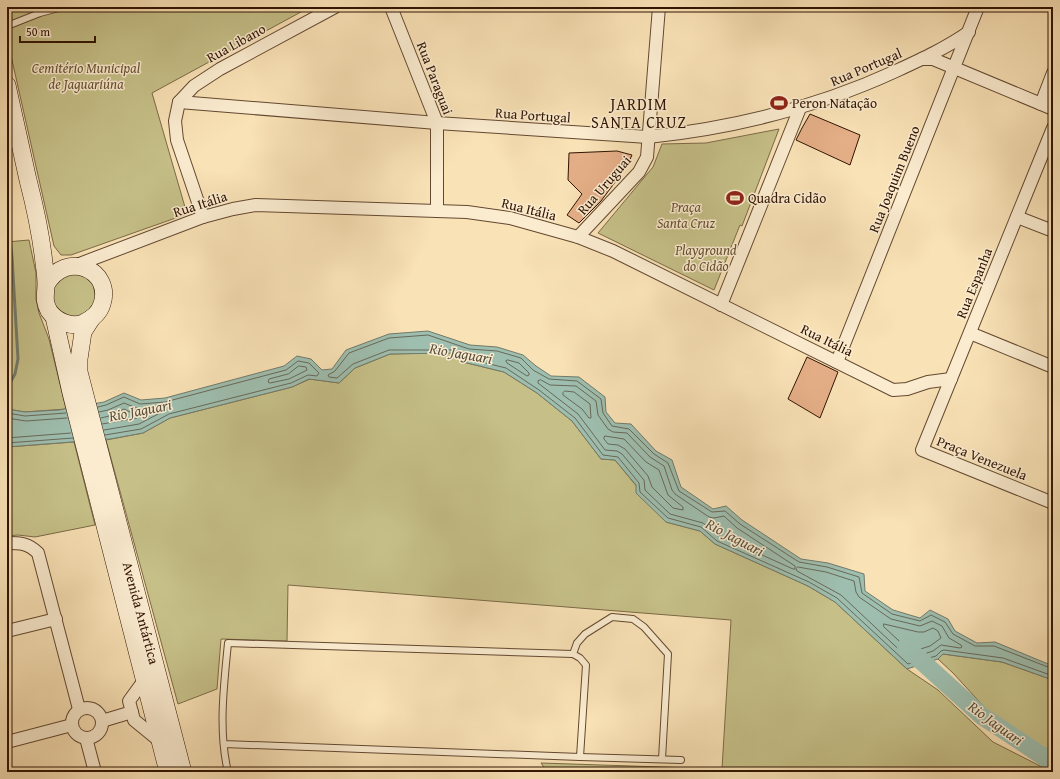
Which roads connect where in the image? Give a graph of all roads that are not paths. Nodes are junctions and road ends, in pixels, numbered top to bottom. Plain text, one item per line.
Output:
1 (62, 7) edge
2 (335, 7) edge
3 (391, 7) edge
4 (659, 7) edge
5 (978, 7) edge
6 (7, 26) edge
7 (968, 32) junction
8 (922, 59) junction
9 (954, 69) junction
10 (1053, 73) edge
11 (7, 85) edge
12 (179, 102) junction
13 (1041, 104) junction
14 (800, 108) junction
15 (1053, 109) edge
16 (437, 124) junction
17 (1053, 128) edge
18 (648, 137) junction
19 (436, 211) junction
20 (203, 217) junction
21 (1017, 217) junction
22 (1053, 231) edge
23 (578, 237) junction
24 (42, 238) junction
25 (71, 266) junction
26 (46, 285) junction
27 (721, 305) junction
28 (54, 317) junction
29 (92, 318) junction
30 (970, 333) junction
31 (837, 362) junction
32 (1053, 367) edge
33 (951, 380) junction
34 (77, 392) junction
35 (922, 450) joint
36 (94, 456) junction
37 (1053, 503) edge
38 (7, 544) edge
39 (56, 619) junction
40 (7, 630) edge
41 (573, 654) junction
42 (145, 679) junction
43 (79, 710) junction
44 (132, 712) junction
45 (102, 720) junction
46 (72, 725) junction
47 (86, 738) junction
48 (7, 742) edge
49 (161, 742) junction
50 (224, 744) junction
51 (580, 757) junction
52 (662, 759) junction
53 (682, 760) dead end
54 (94, 772) edge
55 (168, 772) edge
56 (183, 772) edge
57 (228, 772) edge

1 - 6 lane
2 - 12 street, Rua Libano
3 - 16 street, Rua Paraguai
4 - 18 street, Rua Uruguai
5 - 7 street, Rua Joaquim Bueno
7 - 8 street, Rua Portugal
7 - 9 street, Rua Joaquim Bueno
8 - 9 street
8 - 14 street, Rua Portugal
9 - 13 street
9 - 31 street, Rua Joaquim Bueno
10 - 13 street
11 - 24 street
12 - 16 street, Rua Portugal
12 - 20 street
13 - 15 street
14 - 18 street, Rua Portugal
14 - 27 street
16 - 18 street, Rua Portugal
16 - 19 street, Rua Paraguai
17 - 21 street, Rua Espanha
18 - 23 street, Rua Uruguai
19 - 20 street, Rua Itália
19 - 23 street, Rua Itália
20 - 25 street, Rua Itália
21 - 22 street
21 - 30 street, Rua Espanha
23 - 27 street, Rua Itália
24 - 25 street
24 - 26 street
25 - 26 street
25 - 29 street
26 - 28 street
27 - 31 street, Rua Itália
28 - 29 street
28 - 34 street
29 - 34 street
30 - 32 street
30 - 33 street, Rua Espanha
31 - 33 street, Rua Itália
33 - 35 street, Rua Espanha
34 - 36 street
35 - 37 street, Praça Venezuela
36 - 42 street, Avenida Antártica
36 - 56 street, Avenida Antártica
38 - 39 street
39 - 40 street
39 - 43 street
41 - 50 lane
41 - 51 lane
41 - 52 lane
42 - 44 street
42 - 49 street, Avenida Antártica
43 - 45 street
43 - 46 street
44 - 45 street
44 - 49 street
45 - 47 street
46 - 47 street
46 - 48 street
47 - 54 street
49 - 55 street, Avenida Antártica
50 - 51 lane
50 - 57 lane
51 - 52 lane
52 - 53 lane

